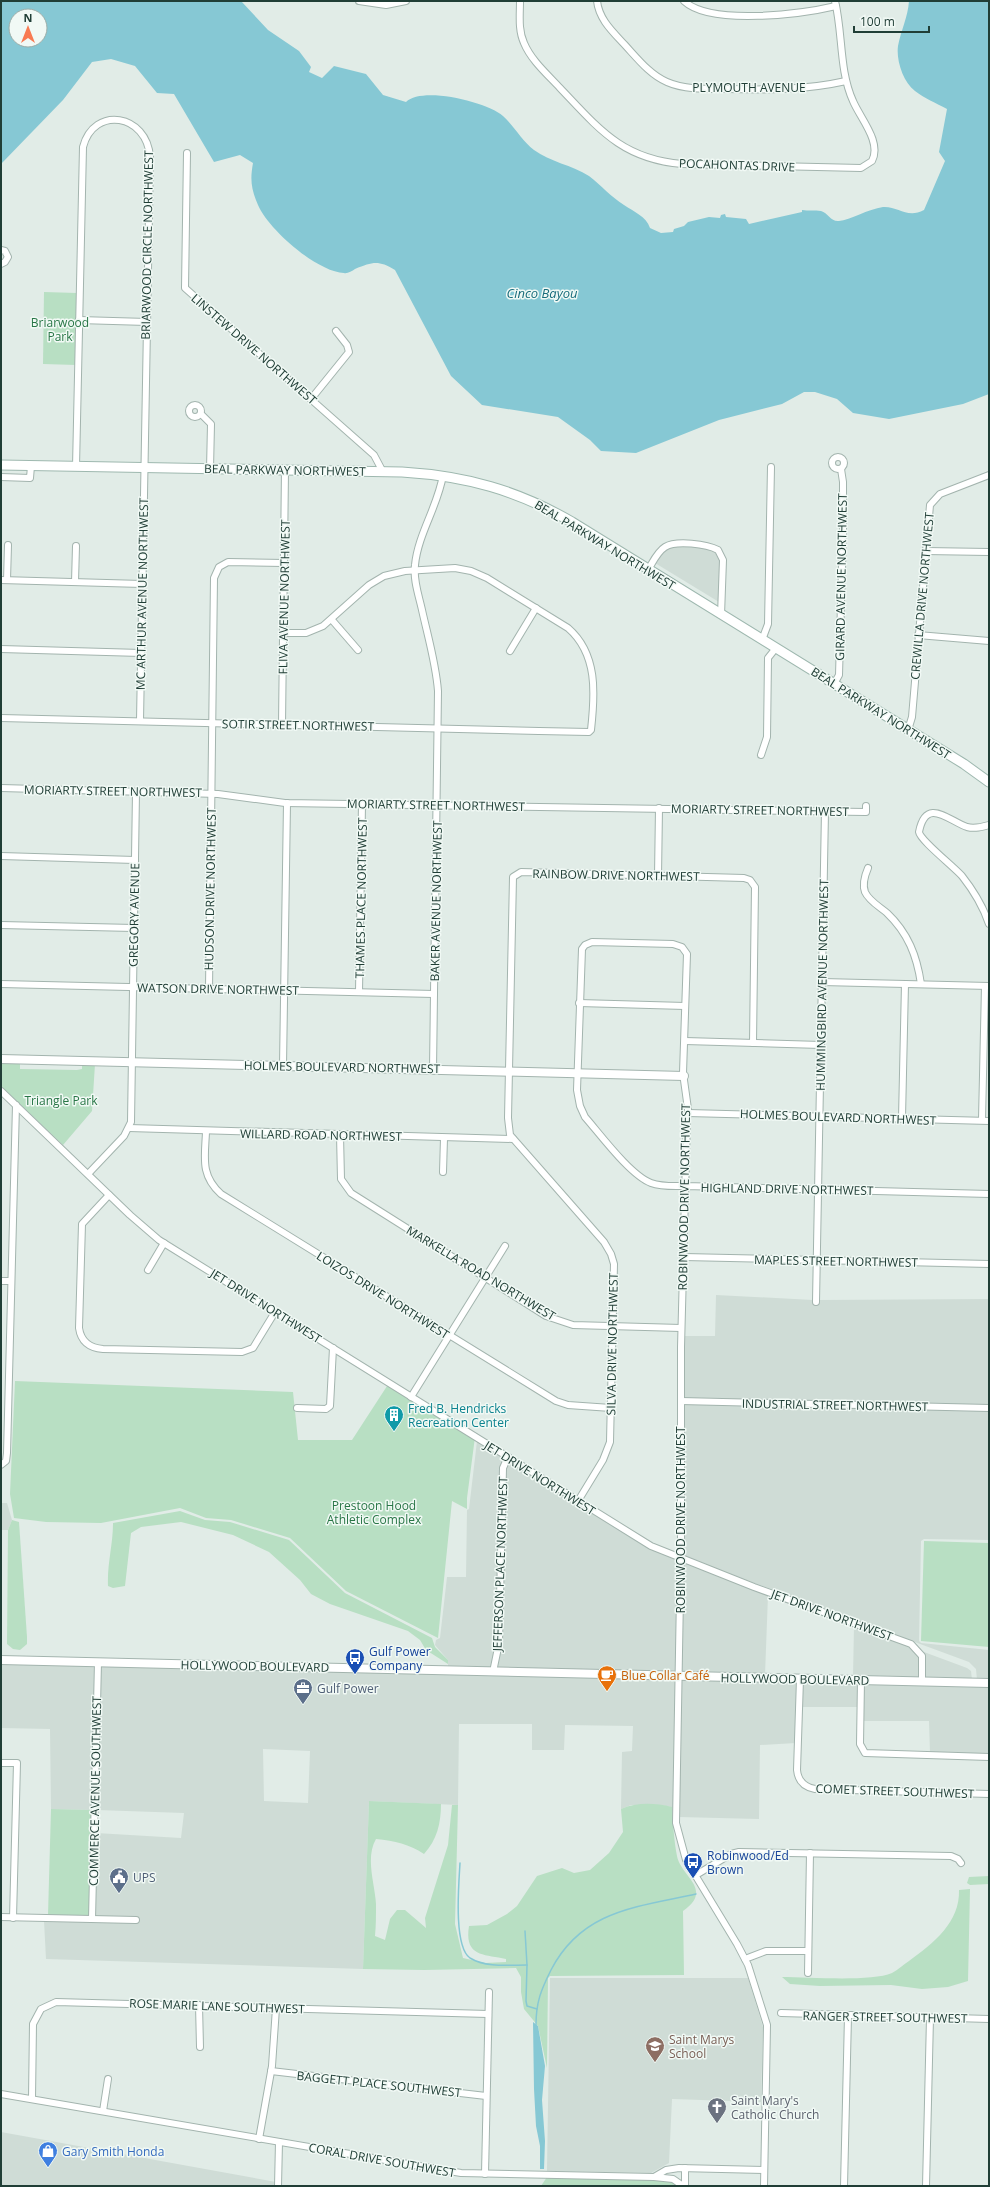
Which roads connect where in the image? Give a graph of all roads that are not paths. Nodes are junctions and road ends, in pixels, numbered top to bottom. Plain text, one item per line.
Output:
1 (359, 1) edge
2 (406, 1) edge
3 (520, 1) edge
4 (597, 1) edge
5 (684, 1) edge
6 (836, 4) edge
7 (846, 81) junction
8 (186, 154) dead end
9 (1, 250) edge
10 (1, 264) edge
11 (78, 320) junction
12 (147, 322) junction
13 (336, 331) dead end
14 (311, 399) junction
15 (201, 414) dead end
16 (1, 465) edge
17 (31, 466) junction
18 (76, 466) junction
19 (771, 467) dead end
20 (144, 468) junction
21 (210, 469) junction
22 (841, 469) dead end
23 (285, 470) junction
24 (383, 472) junction
25 (443, 475) junction
26 (989, 475) edge
27 (1, 477) edge
28 (8, 545) dead end
29 (76, 546) dead end
30 (925, 551) junction
31 (989, 552) edge
32 (284, 562) junction
33 (415, 570) junction
34 (648, 570) junction
35 (4, 580) edge
36 (75, 582) junction
37 (142, 584) junction
38 (536, 608) junction
39 (722, 615) junction
40 (332, 620) junction
41 (283, 633) junction
42 (918, 635) junction
43 (762, 640) junction
44 (989, 641) edge
45 (776, 648) junction
46 (1, 649) edge
47 (358, 650) dead end
48 (510, 651) dead end
49 (141, 652) junction
50 (834, 684) junction
51 (1, 718) edge
52 (140, 721) junction
53 (212, 723) junction
54 (282, 724) junction
55 (438, 728) junction
56 (908, 730) junction
57 (761, 755) dead end
58 (989, 782) edge
59 (1, 788) edge
60 (136, 792) junction
61 (212, 794) junction
62 (287, 803) junction
63 (362, 804) junction
64 (438, 805) junction
65 (866, 806) dead end
66 (659, 808) junction
67 (825, 811) junction
68 (989, 825) edge
69 (1, 856) edge
70 (135, 860) junction
71 (868, 868) dead end
72 (658, 876) junction
73 (989, 924) edge
74 (1, 925) edge
75 (134, 928) junction
76 (822, 982) junction
77 (1, 984) edge
78 (905, 984) junction
79 (921, 984) junction
80 (987, 986) edge
81 (133, 988) junction
82 (208, 990) junction
83 (284, 991) junction
84 (359, 992) junction
85 (434, 994) junction
86 (579, 1003) junction
87 (685, 1006) junction
88 (684, 1041) junction
89 (753, 1043) junction
90 (821, 1045) junction
91 (1, 1059) edge
92 (132, 1062) junction
93 (283, 1066) junction
94 (433, 1070) junction
95 (509, 1072) junction
96 (578, 1074) junction
97 (684, 1076) junction
98 (1, 1091) edge
99 (16, 1105) junction
100 (688, 1113) junction
101 (820, 1116) junction
102 (902, 1118) junction
103 (982, 1120) junction
104 (989, 1121) edge
105 (129, 1128) junction
106 (206, 1132) junction
107 (340, 1135) junction
108 (444, 1138) junction
109 (513, 1139) junction
110 (443, 1172) dead end
111 (88, 1174) junction
112 (685, 1186) junction
113 (819, 1189) junction
114 (989, 1194) edge
115 (109, 1195) junction
116 (164, 1243) junction
117 (505, 1246) dead end
118 (684, 1257) junction
119 (817, 1260) junction
120 (989, 1264) edge
121 (148, 1270) dead end
122 (485, 1278) junction
123 (1, 1281) edge
124 (11, 1281) junction
125 (816, 1302) dead end
126 (275, 1312) junction
127 (613, 1326) junction
128 (681, 1328) junction
129 (449, 1336) junction
130 (333, 1348) junction
131 (411, 1397) junction
132 (681, 1401) junction
133 (297, 1408) dead end
134 (611, 1408) junction
135 (989, 1408) edge
136 (508, 1457) junction
137 (3, 1464) edge
138 (578, 1501) junction
139 (681, 1559) junction
140 (1, 1660) edge
141 (98, 1662) junction
142 (493, 1672) junction
143 (679, 1676) junction
144 (800, 1679) junction
145 (861, 1680) junction
146 (922, 1682) junction
147 (989, 1683) edge
148 (989, 1757) edge
149 (1, 1763) edge
150 (989, 1794) edge
151 (810, 1853) junction
152 (961, 1863) dead end
153 (696, 1875) junction
154 (1, 1917) edge
155 (13, 1918) junction
156 (92, 1920) junction
157 (136, 1920) dead end
158 (808, 1951) junction
159 (745, 1959) junction
160 (808, 1973) dead end
161 (489, 1992) dead end
162 (200, 2005) junction
163 (276, 2008) junction
164 (488, 2014) junction
165 (781, 2014) dead end
166 (848, 2016) junction
167 (930, 2018) junction
168 (989, 2019) edge
169 (200, 2047) dead end
170 (271, 2071) junction
171 (108, 2079) dead end
172 (1, 2094) edge
173 (486, 2096) junction
174 (32, 2099) junction
175 (103, 2111) junction
176 (259, 2139) junction
177 (279, 2142) junction
178 (685, 2168) junction
179 (764, 2170) junction
180 (485, 2174) junction
181 (654, 2177) junction
182 (278, 2186) edge
183 (684, 2186) edge
184 (764, 2186) edge
185 (844, 2186) edge
186 (926, 2186) edge

1 - 2 street
3 - 7 street, POCAHONTAS DRIVE
4 - 7 street, PLYMOUTH AVENUE
5 - 6 street
6 - 7 street, POCAHONTAS DRIVE
8 - 14 street, LINSTEW DRIVE NORTHWEST
9 - 10 street
11 - 12 street
11 - 12 street, BRIARWOOD CIRCLE NORTHWEST
11 - 18 street, BRIARWOOD CIRCLE NORTHWEST
12 - 20 street, BRIARWOOD CIRCLE NORTHWEST
13 - 14 street
14 - 24 street, LINSTEW DRIVE NORTHWEST
15 - 21 street
16 - 17 main road, BEAL PARKWAY NORTHWEST
17 - 18 main road, BEAL PARKWAY NORTHWEST
17 - 27 street
18 - 20 main road, BEAL PARKWAY NORTHWEST
19 - 43 street
20 - 21 main road, BEAL PARKWAY NORTHWEST
20 - 37 street, MC ARTHUR AVENUE NORTHWEST
21 - 23 main road, BEAL PARKWAY NORTHWEST
22 - 50 street, GIRARD AVENUE NORTHWEST
23 - 24 main road, BEAL PARKWAY NORTHWEST
23 - 32 street, FLIVA AVENUE NORTHWEST
24 - 25 main road, BEAL PARKWAY NORTHWEST
25 - 33 street, BAKER AVENUE NORTHWEST
25 - 34 main road, BEAL PARKWAY NORTHWEST
26 - 30 street, CREWILLA DRIVE NORTHWEST
28 - 35 street
29 - 36 street
30 - 31 street
30 - 42 street, CREWILLA DRIVE NORTHWEST
32 - 41 street, FLIVA AVENUE NORTHWEST
32 - 53 street, HUDSON DRIVE NORTHWEST
33 - 38 street
33 - 40 street
33 - 55 street, BAKER AVENUE NORTHWEST
34 - 39 main road, BEAL PARKWAY NORTHWEST
34 - 39 street
35 - 36 street
36 - 37 street
37 - 49 street, MC ARTHUR AVENUE NORTHWEST
38 - 48 street
38 - 55 street, SOTIR STREET NORTHWEST
39 - 43 main road, BEAL PARKWAY NORTHWEST
40 - 41 street
40 - 47 street
41 - 54 street, FLIVA AVENUE NORTHWEST
42 - 44 street
42 - 56 street, CREWILLA DRIVE NORTHWEST
43 - 45 main road, BEAL PARKWAY NORTHWEST
45 - 50 main road, BEAL PARKWAY NORTHWEST
45 - 57 street
46 - 49 street
49 - 52 street, MC ARTHUR AVENUE NORTHWEST
50 - 56 main road, BEAL PARKWAY NORTHWEST
51 - 52 street, SOTIR STREET NORTHWEST
52 - 53 street, SOTIR STREET NORTHWEST
53 - 54 street, SOTIR STREET NORTHWEST
53 - 61 street, HUDSON DRIVE NORTHWEST
54 - 55 street, SOTIR STREET NORTHWEST
55 - 64 street, BAKER AVENUE NORTHWEST
56 - 58 main road, BEAL PARKWAY NORTHWEST
59 - 60 street, MORIARTY STREET NORTHWEST
60 - 61 street, MORIARTY STREET NORTHWEST
60 - 70 street, GREGORY AVENUE
61 - 62 street, MORIARTY STREET NORTHWEST
61 - 82 street, HUDSON DRIVE NORTHWEST
62 - 63 street, MORIARTY STREET NORTHWEST
62 - 83 street
63 - 64 street, MORIARTY STREET NORTHWEST
63 - 84 street, THAMES PLACE NORTHWEST
64 - 66 street, MORIARTY STREET NORTHWEST
64 - 85 street, BAKER AVENUE NORTHWEST
65 - 67 street, MORIARTY STREET NORTHWEST
66 - 67 street, MORIARTY STREET NORTHWEST
66 - 72 street
67 - 76 street, HUMMINGBIRD AVENUE NORTHWEST
68 - 73 street
69 - 70 street
70 - 75 street, GREGORY AVENUE
71 - 79 street
72 - 89 street, RAINBOW DRIVE NORTHWEST
72 - 95 street, RAINBOW DRIVE NORTHWEST
74 - 75 street
75 - 81 street, GREGORY AVENUE
76 - 78 street
76 - 90 street, HUMMINGBIRD AVENUE NORTHWEST
77 - 81 street, WATSON DRIVE NORTHWEST
78 - 79 street
78 - 102 street
79 - 80 street
80 - 103 street
81 - 82 street, WATSON DRIVE NORTHWEST
81 - 92 street, GREGORY AVENUE
82 - 83 street, WATSON DRIVE NORTHWEST
83 - 84 street, WATSON DRIVE NORTHWEST
83 - 93 street
84 - 85 street, WATSON DRIVE NORTHWEST
85 - 94 street, BAKER AVENUE NORTHWEST
86 - 87 street
86 - 87 street, ROBINWOOD DRIVE NORTHWEST
86 - 96 street, ROBINWOOD DRIVE NORTHWEST
87 - 88 street, ROBINWOOD DRIVE NORTHWEST
88 - 89 street
88 - 97 street, ROBINWOOD DRIVE NORTHWEST
89 - 90 street
90 - 101 street, HUMMINGBIRD AVENUE NORTHWEST
91 - 92 street, HOLMES BOULEVARD NORTHWEST
92 - 93 street, HOLMES BOULEVARD NORTHWEST
92 - 105 street, GREGORY AVENUE
93 - 94 street, HOLMES BOULEVARD NORTHWEST
94 - 95 street, HOLMES BOULEVARD NORTHWEST
95 - 96 street, HOLMES BOULEVARD NORTHWEST
95 - 109 street, SILVA DRIVE NORTHWEST
96 - 97 street, HOLMES BOULEVARD NORTHWEST
96 - 112 street, HIGHLAND DRIVE NORTHWEST
97 - 100 street, ROBINWOOD DRIVE NORTHWEST
98 - 99 street, JET DRIVE NORTHWEST
99 - 111 street, JET DRIVE NORTHWEST
99 - 124 street
100 - 101 street, HOLMES BOULEVARD NORTHWEST
100 - 112 street, ROBINWOOD DRIVE NORTHWEST
101 - 102 street, HOLMES BOULEVARD NORTHWEST
101 - 113 street, HUMMINGBIRD AVENUE NORTHWEST
102 - 103 street, HOLMES BOULEVARD NORTHWEST
103 - 104 street, HOLMES BOULEVARD NORTHWEST
105 - 106 street, WILLARD ROAD NORTHWEST
105 - 111 street
106 - 107 street, WILLARD ROAD NORTHWEST
106 - 129 street, LOIZOS DRIVE NORTHWEST
107 - 108 street, WILLARD ROAD NORTHWEST
107 - 122 street, MARKELLA ROAD NORTHWEST
108 - 109 street, WILLARD ROAD NORTHWEST
108 - 110 street
109 - 127 street, SILVA DRIVE NORTHWEST
111 - 115 street, JET DRIVE NORTHWEST
112 - 113 street, HIGHLAND DRIVE NORTHWEST
112 - 118 street, ROBINWOOD DRIVE NORTHWEST
113 - 114 street, HIGHLAND DRIVE NORTHWEST
113 - 119 street, HUMMINGBIRD AVENUE NORTHWEST
115 - 116 street, JET DRIVE NORTHWEST
115 - 126 street
116 - 121 street
116 - 126 street, JET DRIVE NORTHWEST
117 - 122 street
118 - 119 street, MAPLES STREET NORTHWEST
118 - 128 street, ROBINWOOD DRIVE NORTHWEST
119 - 120 street, MAPLES STREET NORTHWEST
119 - 125 street, HUMMINGBIRD AVENUE NORTHWEST
122 - 127 street, MARKELLA ROAD NORTHWEST
122 - 129 street
123 - 124 street
124 - 137 street
126 - 130 street, JET DRIVE NORTHWEST
127 - 128 street, MARKELLA ROAD NORTHWEST
127 - 134 street, SILVA DRIVE NORTHWEST
128 - 132 street, ROBINWOOD DRIVE NORTHWEST
129 - 131 street
129 - 134 street, LOIZOS DRIVE NORTHWEST
130 - 131 street, JET DRIVE NORTHWEST
130 - 133 street
131 - 136 street, JET DRIVE NORTHWEST
132 - 135 street, INDUSTRIAL STREET NORTHWEST
132 - 139 street, ROBINWOOD DRIVE NORTHWEST
134 - 138 street, SILVA DRIVE NORTHWEST
136 - 138 street, JET DRIVE NORTHWEST
136 - 142 street, JEFFERSON PLACE NORTHWEST
138 - 139 street, JET DRIVE NORTHWEST
139 - 143 street, ROBINWOOD DRIVE NORTHWEST
139 - 146 street, JET DRIVE NORTHWEST
140 - 141 street, HOLLYWOOD BOULEVARD
141 - 142 street, HOLLYWOOD BOULEVARD
141 - 156 street, COMMERCE AVENUE SOUTHWEST
142 - 143 street, HOLLYWOOD BOULEVARD
143 - 144 street, HOLLYWOOD BOULEVARD
143 - 153 street, ROBINWOOD DRIVE NORTHWEST
144 - 145 street, HOLLYWOOD BOULEVARD
144 - 150 street, COMET STREET SOUTHWEST
145 - 146 street, HOLLYWOOD BOULEVARD
145 - 148 street
146 - 147 street, HOLLYWOOD BOULEVARD
149 - 155 street
151 - 152 street
151 - 153 street
151 - 158 street
153 - 159 street, ROBINWOOD DRIVE NORTHWEST
154 - 155 street
155 - 156 street
156 - 157 street
158 - 159 street
158 - 160 street
159 - 179 street, ROBINWOOD DRIVE NORTHWEST
161 - 164 street
162 - 163 street, ROSE MARIE LANE SOUTHWEST
162 - 169 street
162 - 174 street, ROSE MARIE LANE SOUTHWEST
163 - 164 street, ROSE MARIE LANE SOUTHWEST
163 - 170 street
164 - 173 street
165 - 166 street, RANGER STREET SOUTHWEST
166 - 167 street, RANGER STREET SOUTHWEST
166 - 185 street
167 - 168 street, RANGER STREET SOUTHWEST
167 - 186 street
170 - 173 street, BAGGETT PLACE SOUTHWEST
170 - 176 street
171 - 175 street
172 - 174 street, CORAL DRIVE SOUTHWEST
173 - 180 street
174 - 175 street, CORAL DRIVE SOUTHWEST
175 - 176 street, CORAL DRIVE SOUTHWEST
176 - 177 street, CORAL DRIVE SOUTHWEST
177 - 180 street, CORAL DRIVE SOUTHWEST
177 - 182 street
178 - 179 street, CORAL DRIVE SOUTHWEST
178 - 181 street, CORAL DRIVE SOUTHWEST
178 - 183 street
179 - 184 street, ROBINWOOD DRIVE NORTHWEST
180 - 181 street, CORAL DRIVE SOUTHWEST
181 - 183 street

